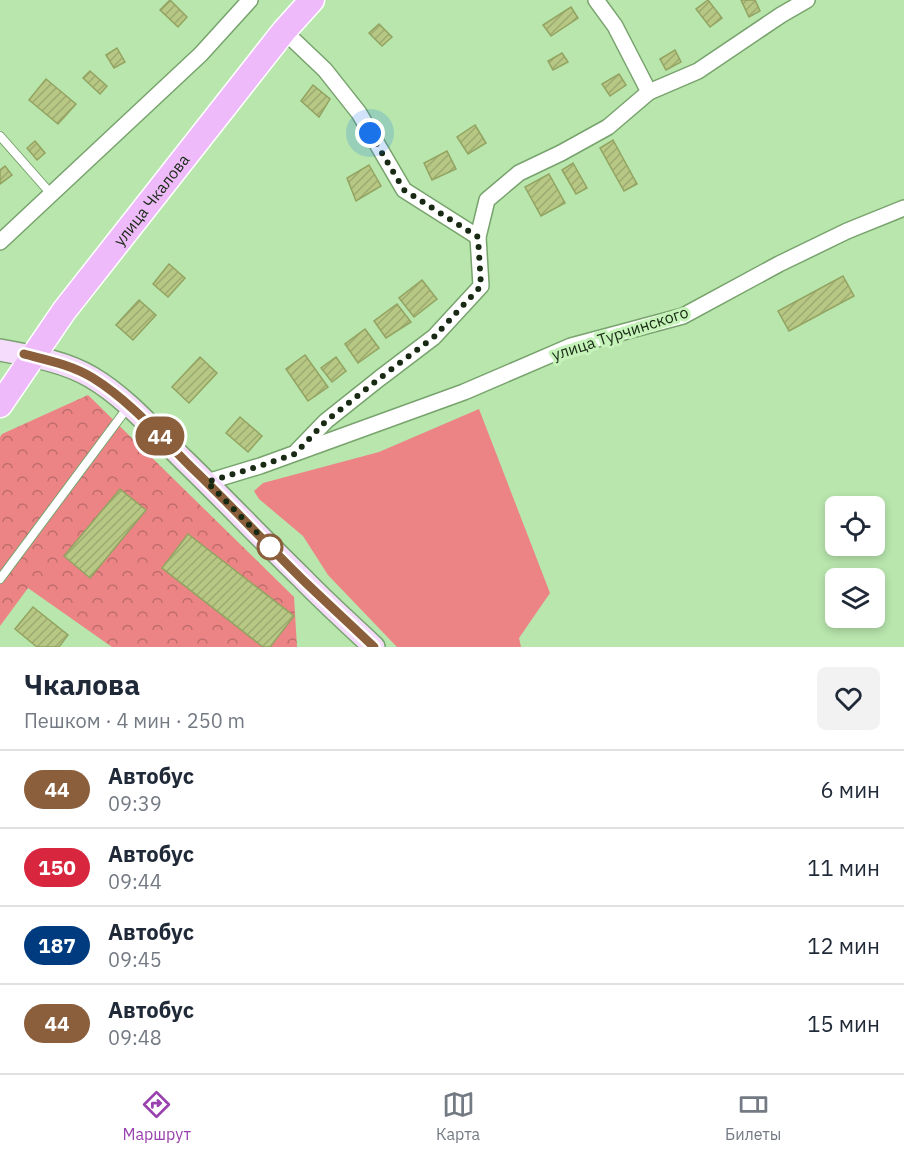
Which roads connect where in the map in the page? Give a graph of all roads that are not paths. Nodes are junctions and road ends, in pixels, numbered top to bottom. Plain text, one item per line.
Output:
1 (250, 0) edge
2 (298, 0) edge
3 (312, 0) edge
4 (596, 0) edge
5 (807, 0) edge
6 (280, 27) junction
7 (650, 92) junction
8 (0, 136) edge
9 (52, 195) junction
10 (904, 208) edge
11 (478, 237) junction
12 (0, 242) edge
13 (0, 350) edge
14 (29, 356) junction
15 (0, 388) edge
16 (0, 405) edge
17 (129, 406) junction
18 (295, 454) junction
19 (207, 482) junction
20 (0, 579) edge
21 (374, 647) edge

1 - 9 street
2 - 6 main road, улица Чкалова
3 - 6 main road, улица Чкалова
4 - 7 street
5 - 7 street, улица Турчинского
6 - 11 street
6 - 14 main road, улица Чкалова
7 - 11 street, улица Турчинского
8 - 9 lane
9 - 12 street
10 - 18 street, улица Турчинского
11 - 18 street, улица Турчинского
13 - 14 main road
14 - 15 main road, улица Чкалова
14 - 16 main road, улица Чкалова
14 - 17 main road
17 - 19 main road
17 - 20 lane
18 - 19 street, улица Турчинского
19 - 21 main road

